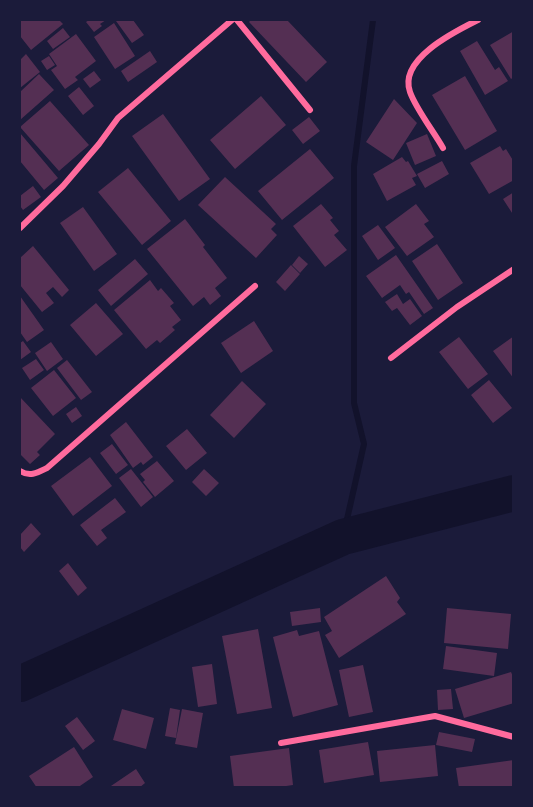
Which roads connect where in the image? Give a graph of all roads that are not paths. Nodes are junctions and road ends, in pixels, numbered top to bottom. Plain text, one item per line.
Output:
1 (232, 20) edge
2 (237, 20) edge
3 (478, 20) edge
4 (310, 110) dead end
5 (443, 148) dead end
6 (20, 228) edge
7 (511, 271) edge
8 (513, 280) edge
9 (255, 286) dead end
10 (391, 358) dead end
11 (20, 471) edge
12 (513, 737) edge
13 (281, 743) dead end

1 - 6 street
2 - 4 street
3 - 5 street
7 - 8 street
7 - 10 street
9 - 11 street
12 - 13 street

